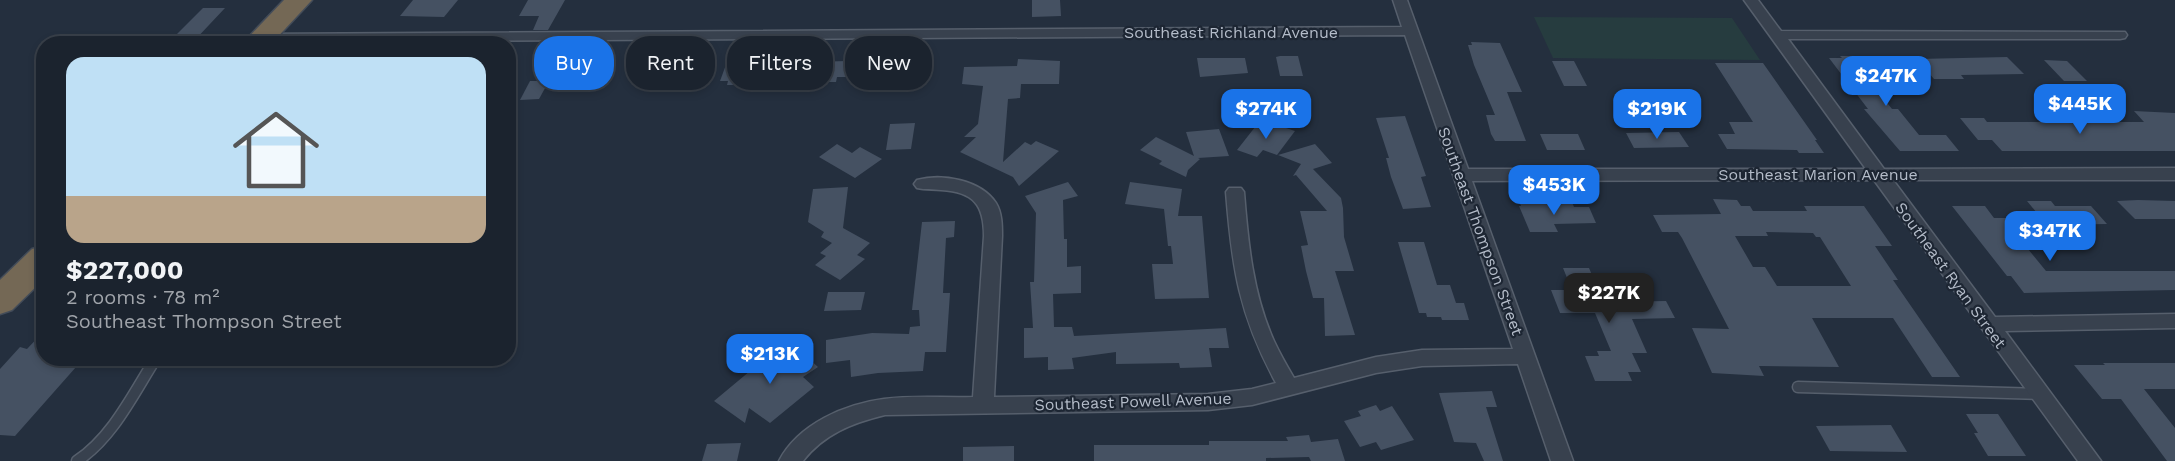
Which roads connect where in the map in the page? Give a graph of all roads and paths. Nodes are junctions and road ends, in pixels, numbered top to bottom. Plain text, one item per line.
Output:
1 (298, 0) edge
2 (1400, 0) edge
3 (1751, 0) edge
4 (1410, 31) junction
5 (1776, 35) junction
6 (2120, 35) dead end
7 (263, 36) edge
8 (516, 39) edge
9 (1876, 173) junction
10 (2175, 174) edge
11 (1460, 175) junction
12 (923, 183) dead end
13 (1235, 192) dead end
14 (36, 266) edge
15 (1, 299) edge
16 (2175, 321) edge
17 (1987, 324) junction
18 (1526, 356) junction
19 (151, 366) edge
20 (1798, 387) dead end
21 (1289, 388) junction
22 (2040, 394) junction
23 (983, 405) junction
24 (77, 461) edge
25 (790, 461) edge
26 (1562, 461) edge
27 (2090, 461) edge

1 - 7 highway
2 - 4 street, Southeast Thompson Street
3 - 5 street, Southeast Ryan Street
4 - 8 street, Southeast Richland Avenue
4 - 11 street, Southeast Thompson Street
5 - 6 street
5 - 9 street, Southeast Ryan Street
9 - 10 street, Southeast Marion Avenue
9 - 11 street, Southeast Marion Avenue
9 - 17 street, Southeast Ryan Street
11 - 18 street, Southeast Thompson Street
12 - 23 street
13 - 21 street
14 - 15 highway
16 - 17 street
17 - 22 street, Southeast Ryan Street
18 - 21 street, Southeast Powell Avenue
18 - 26 street, Southeast Thompson Street
19 - 24 lane
20 - 22 lane
21 - 23 street, Southeast Powell Avenue
22 - 27 street, Southeast Ryan Street
23 - 25 street, Southeast Powell Avenue

